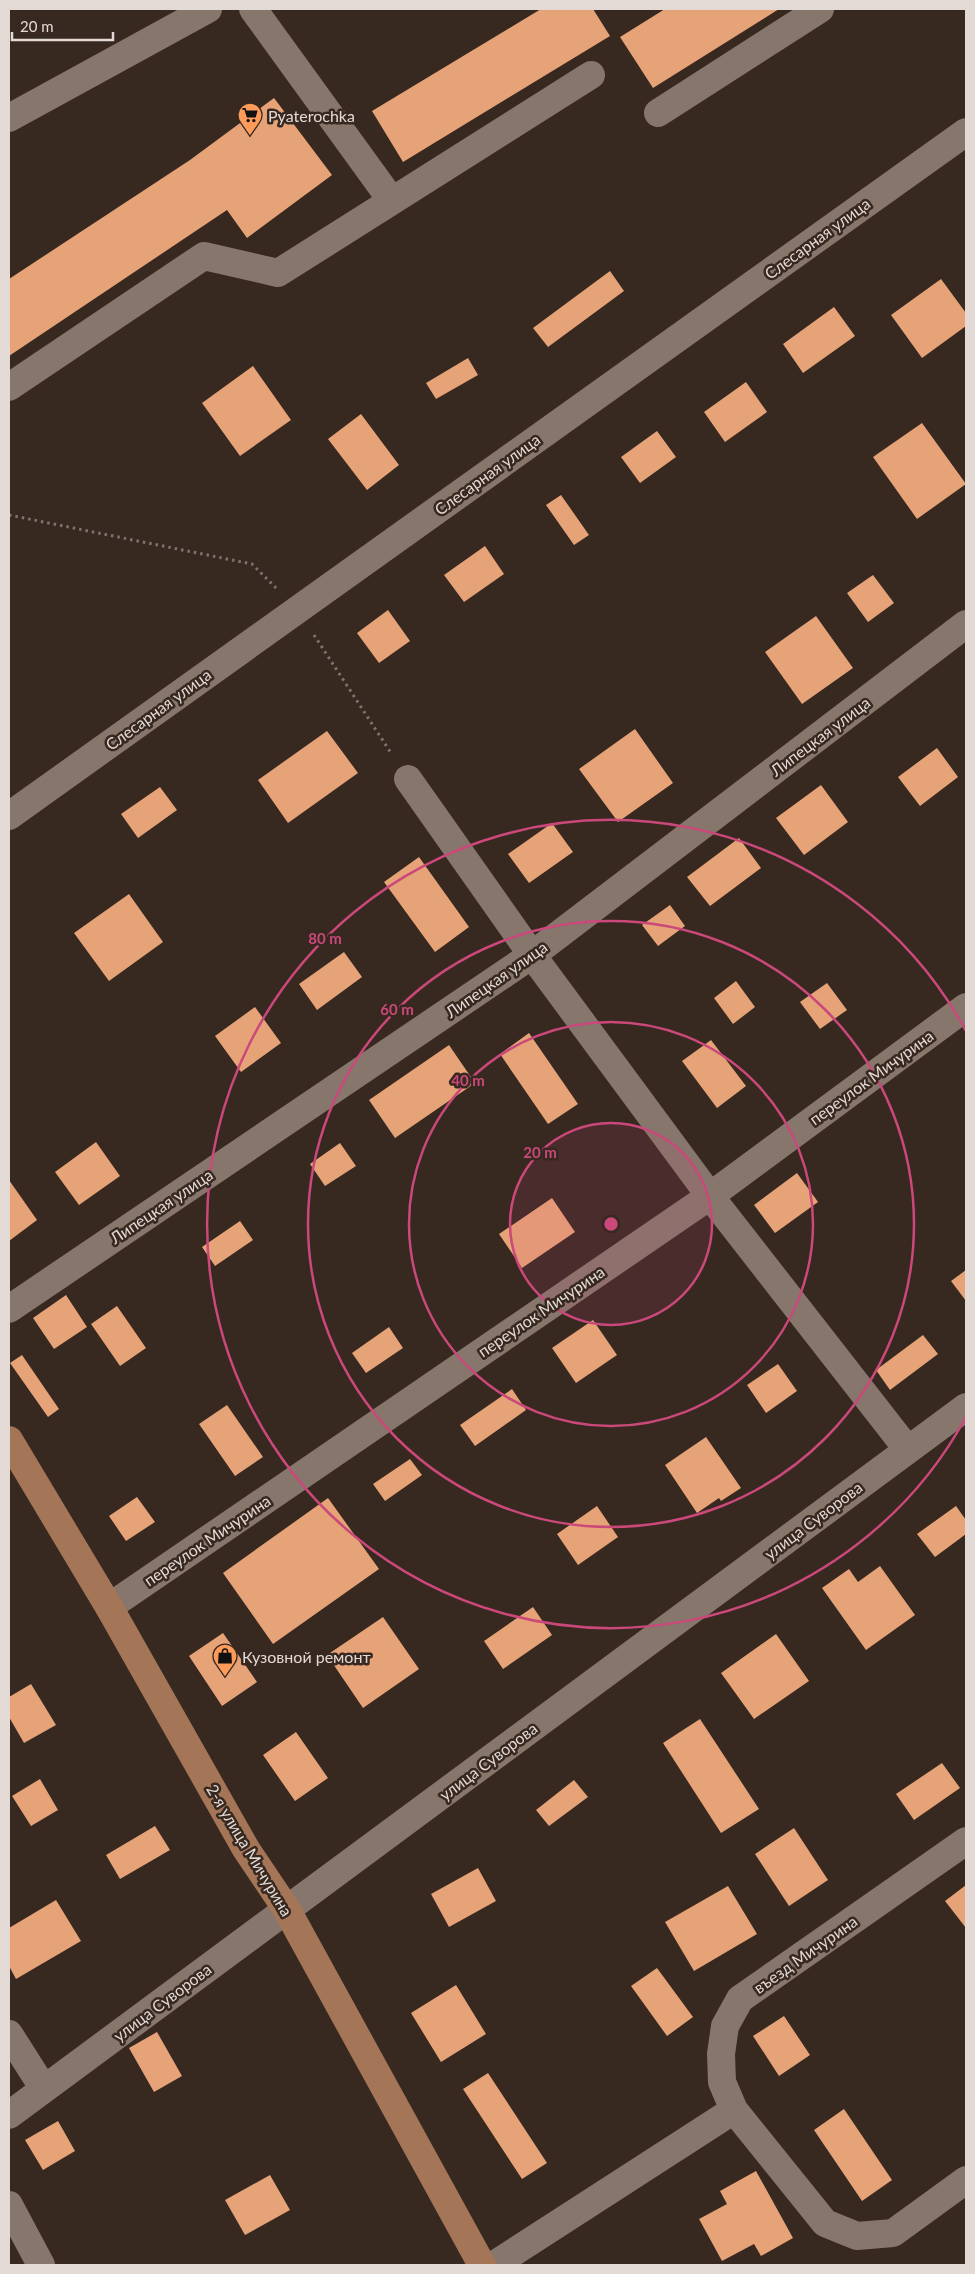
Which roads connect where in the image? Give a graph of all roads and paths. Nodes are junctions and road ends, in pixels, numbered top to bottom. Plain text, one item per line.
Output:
1 (208, 9) edge
2 (253, 9) edge
3 (820, 9) edge
4 (591, 75) dead end
5 (658, 113) dead end
6 (9, 118) edge
7 (966, 132) edge
8 (392, 201) junction
9 (9, 387) edge
10 (9, 515) edge
11 (297, 609) junction
12 (966, 624) edge
13 (408, 779) joint
14 (9, 816) edge
15 (532, 955) junction
16 (966, 1006) edge
17 (710, 1196) junction
18 (9, 1309) edge
19 (966, 1406) edge
20 (9, 1440) edge
21 (908, 1450) junction
22 (109, 1607) junction
23 (966, 1841) edge
24 (287, 1910) junction
25 (9, 2034) edge
26 (44, 2089) junction
27 (734, 2110) junction
28 (9, 2115) edge
29 (966, 2180) edge
30 (9, 2205) edge
31 (41, 2265) edge
32 (482, 2265) edge
33 (494, 2265) edge

1 - 6 street
2 - 8 street
3 - 5 street
4 - 8 street
7 - 11 street, Слесарная улица
8 - 9 street
10 - 11 path
11 - 13 path
11 - 14 street, Слесарная улица
12 - 15 street, Липецкая улица
13 - 15 street
15 - 17 street
15 - 18 street, Липецкая улица
16 - 17 street, переулок Мичурина
17 - 21 street
17 - 22 street, переулок Мичурина
19 - 21 street, улица Суворова
20 - 22 main road, 2-я улица Мичурина
21 - 24 street, улица Суворова
22 - 24 main road, 2-я улица Мичурина
23 - 27 street, въезд Мичурина
24 - 26 street, улица Суворова
24 - 32 main road, 2-я улица Мичурина
25 - 26 street
26 - 28 street, улица Суворова
27 - 29 street, въезд Мичурина
27 - 33 street
30 - 31 street

